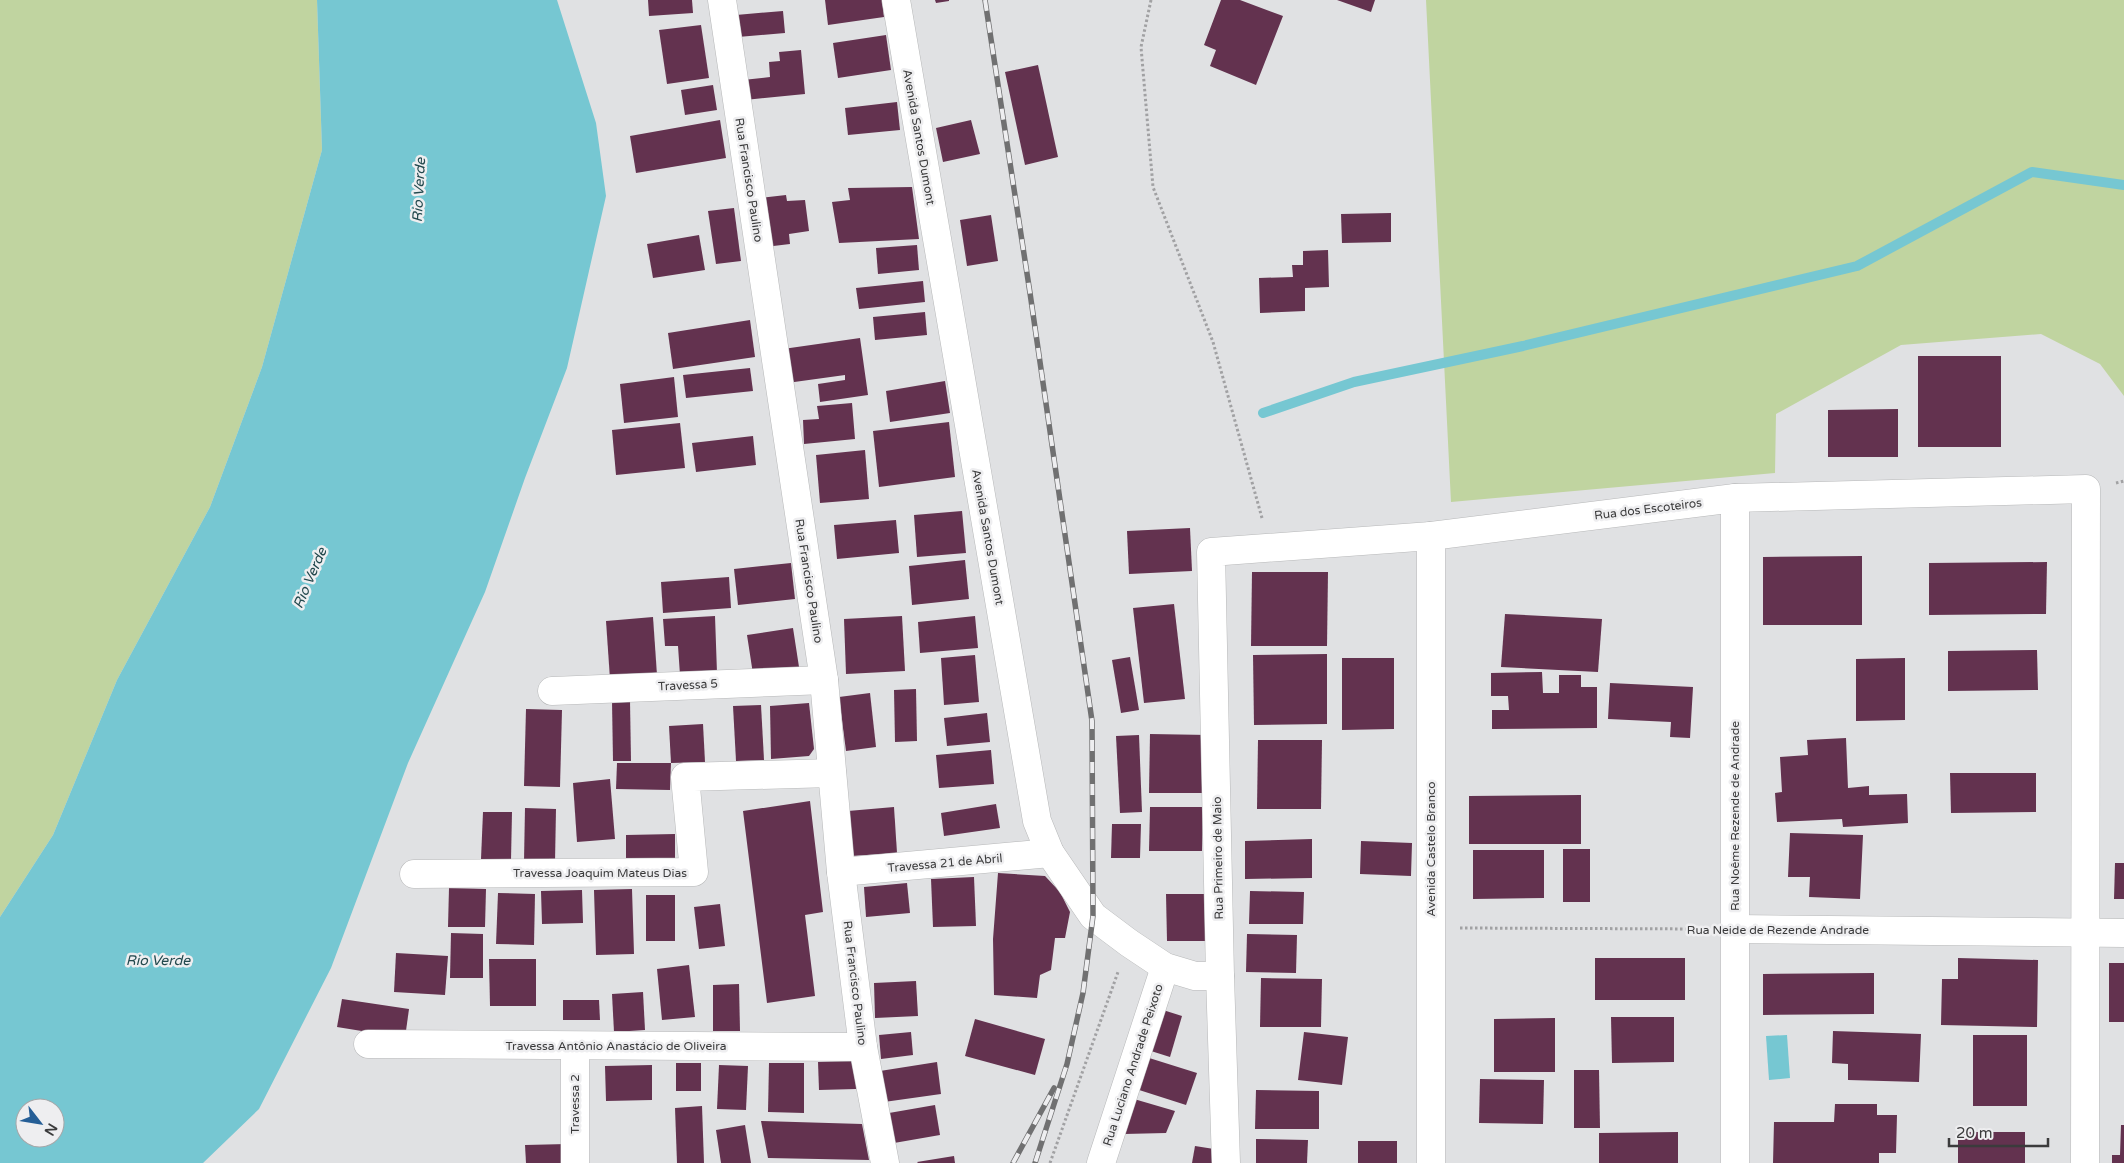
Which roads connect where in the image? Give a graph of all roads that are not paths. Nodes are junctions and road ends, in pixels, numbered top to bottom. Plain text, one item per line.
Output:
1 (722, 0) edge
2 (896, 0) edge
3 (1735, 498) junction
4 (1431, 536) junction
5 (1211, 552) joint
6 (824, 680) junction
7 (552, 691) dead end
8 (832, 773) junction
9 (1050, 853) junction
10 (841, 872) junction
11 (414, 874) dead end
12 (1735, 929) junction
13 (2086, 932) junction
14 (2124, 933) edge
15 (1165, 967) junction
16 (1220, 976) junction
17 (368, 1044) dead end
18 (575, 1046) junction
19 (863, 1047) junction
20 (574, 1163) edge
21 (885, 1163) edge
22 (1101, 1163) edge
23 (1226, 1163) edge
24 (1431, 1163) edge
25 (1735, 1163) edge
26 (2086, 1163) edge

1 - 6 street, Rua Francisco Paulino
2 - 9 street, Avenida Santos Dumont
3 - 4 street, Rua dos Escoteiros
3 - 12 street, Rua Noême Rezende de Andrade
3 - 13 street, Rua dos Escoteiros
4 - 5 street, Rua dos Escoteiros
4 - 24 street, Avenida Castelo Branco
5 - 16 street, Rua Primeiro de Maio
6 - 7 street, Travessa 5
6 - 8 street, Rua Francisco Paulino
8 - 10 street, Rua Francisco Paulino
8 - 11 street, Travessa Joaquim Mateus Dias
9 - 10 street, Travessa 21 de Abril
9 - 15 street, Avenida Santos Dumont
10 - 19 street, Rua Francisco Paulino
12 - 13 street, Rua Neide de Rezende Andrade
12 - 25 street, Rua Noême Rezende de Andrade
13 - 14 street, Rua Neide de Rezende Andrade
13 - 26 street
15 - 16 street, Avenida Santos Dumont
15 - 22 street, Rua Luciano Andrade Peixoto
16 - 23 street, Rua Primeiro de Maio
17 - 18 street, Travessa Antônio Anastácio de Oliveira
18 - 19 street, Travessa Antônio Anastácio de Oliveira
18 - 20 street, Travessa 2
19 - 21 street, Rua Francisco Paulino

